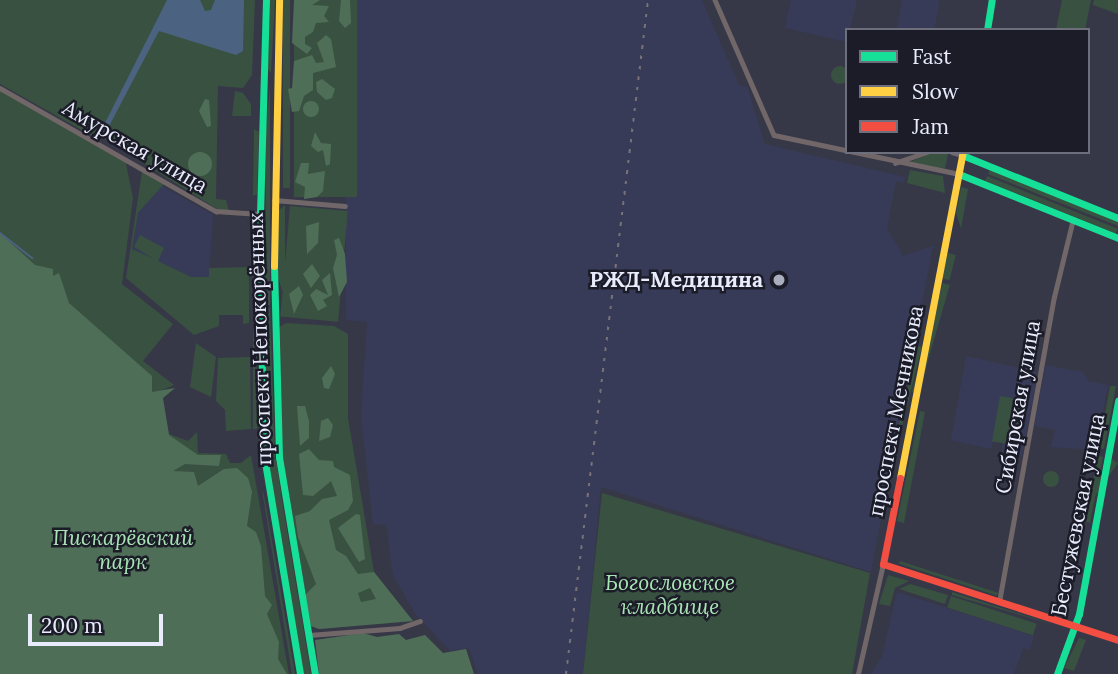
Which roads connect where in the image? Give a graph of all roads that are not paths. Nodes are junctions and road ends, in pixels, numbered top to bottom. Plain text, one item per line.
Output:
1 (266, 0) edge
2 (279, 0) edge
3 (715, 0) edge
4 (992, 0) edge
5 (987, 28) edge
6 (264, 80) junction
7 (277, 80) junction
8 (0, 88) edge
9 (845, 152) edge
10 (855, 154) edge
11 (921, 154) edge
12 (963, 154) edge
13 (894, 163) junction
14 (959, 174) junction
15 (274, 200) junction
16 (345, 206) dead end
17 (260, 214) junction
18 (1118, 218) edge
19 (1073, 219) junction
20 (1118, 237) edge
21 (1118, 401) edge
22 (883, 564) junction
23 (999, 602) junction
24 (420, 621) dead end
25 (1075, 626) junction
26 (309, 635) junction
27 (1118, 640) edge
28 (300, 674) edge
29 (315, 674) edge
30 (858, 674) edge
31 (1057, 674) edge

1 - 6 main road, проспект Непокорённых
2 - 7 main road, проспект Непокорённых
3 - 9 street
4 - 5 main road
6 - 7 main road
6 - 17 main road, проспект Непокорённых
7 - 15 main road, проспект Непокорённых
8 - 17 street, Амурская улица
10 - 13 street
11 - 13 street
12 - 14 main road, проспект Мечникова
12 - 18 main road
13 - 14 street
14 - 19 main road
14 - 22 main road, проспект Мечникова
15 - 16 street
15 - 26 main road, проспект Непокорённых
17 - 28 main road, проспект Непокорённых
19 - 20 main road
19 - 23 street, Сибирская улица
21 - 25 main road, Бестужевская улица
22 - 23 main road
22 - 30 street, проспект Мечникова
23 - 25 main road
24 - 26 street
25 - 27 main road
25 - 31 main road, Бестужевская улица
26 - 29 main road, проспект Непокорённых

